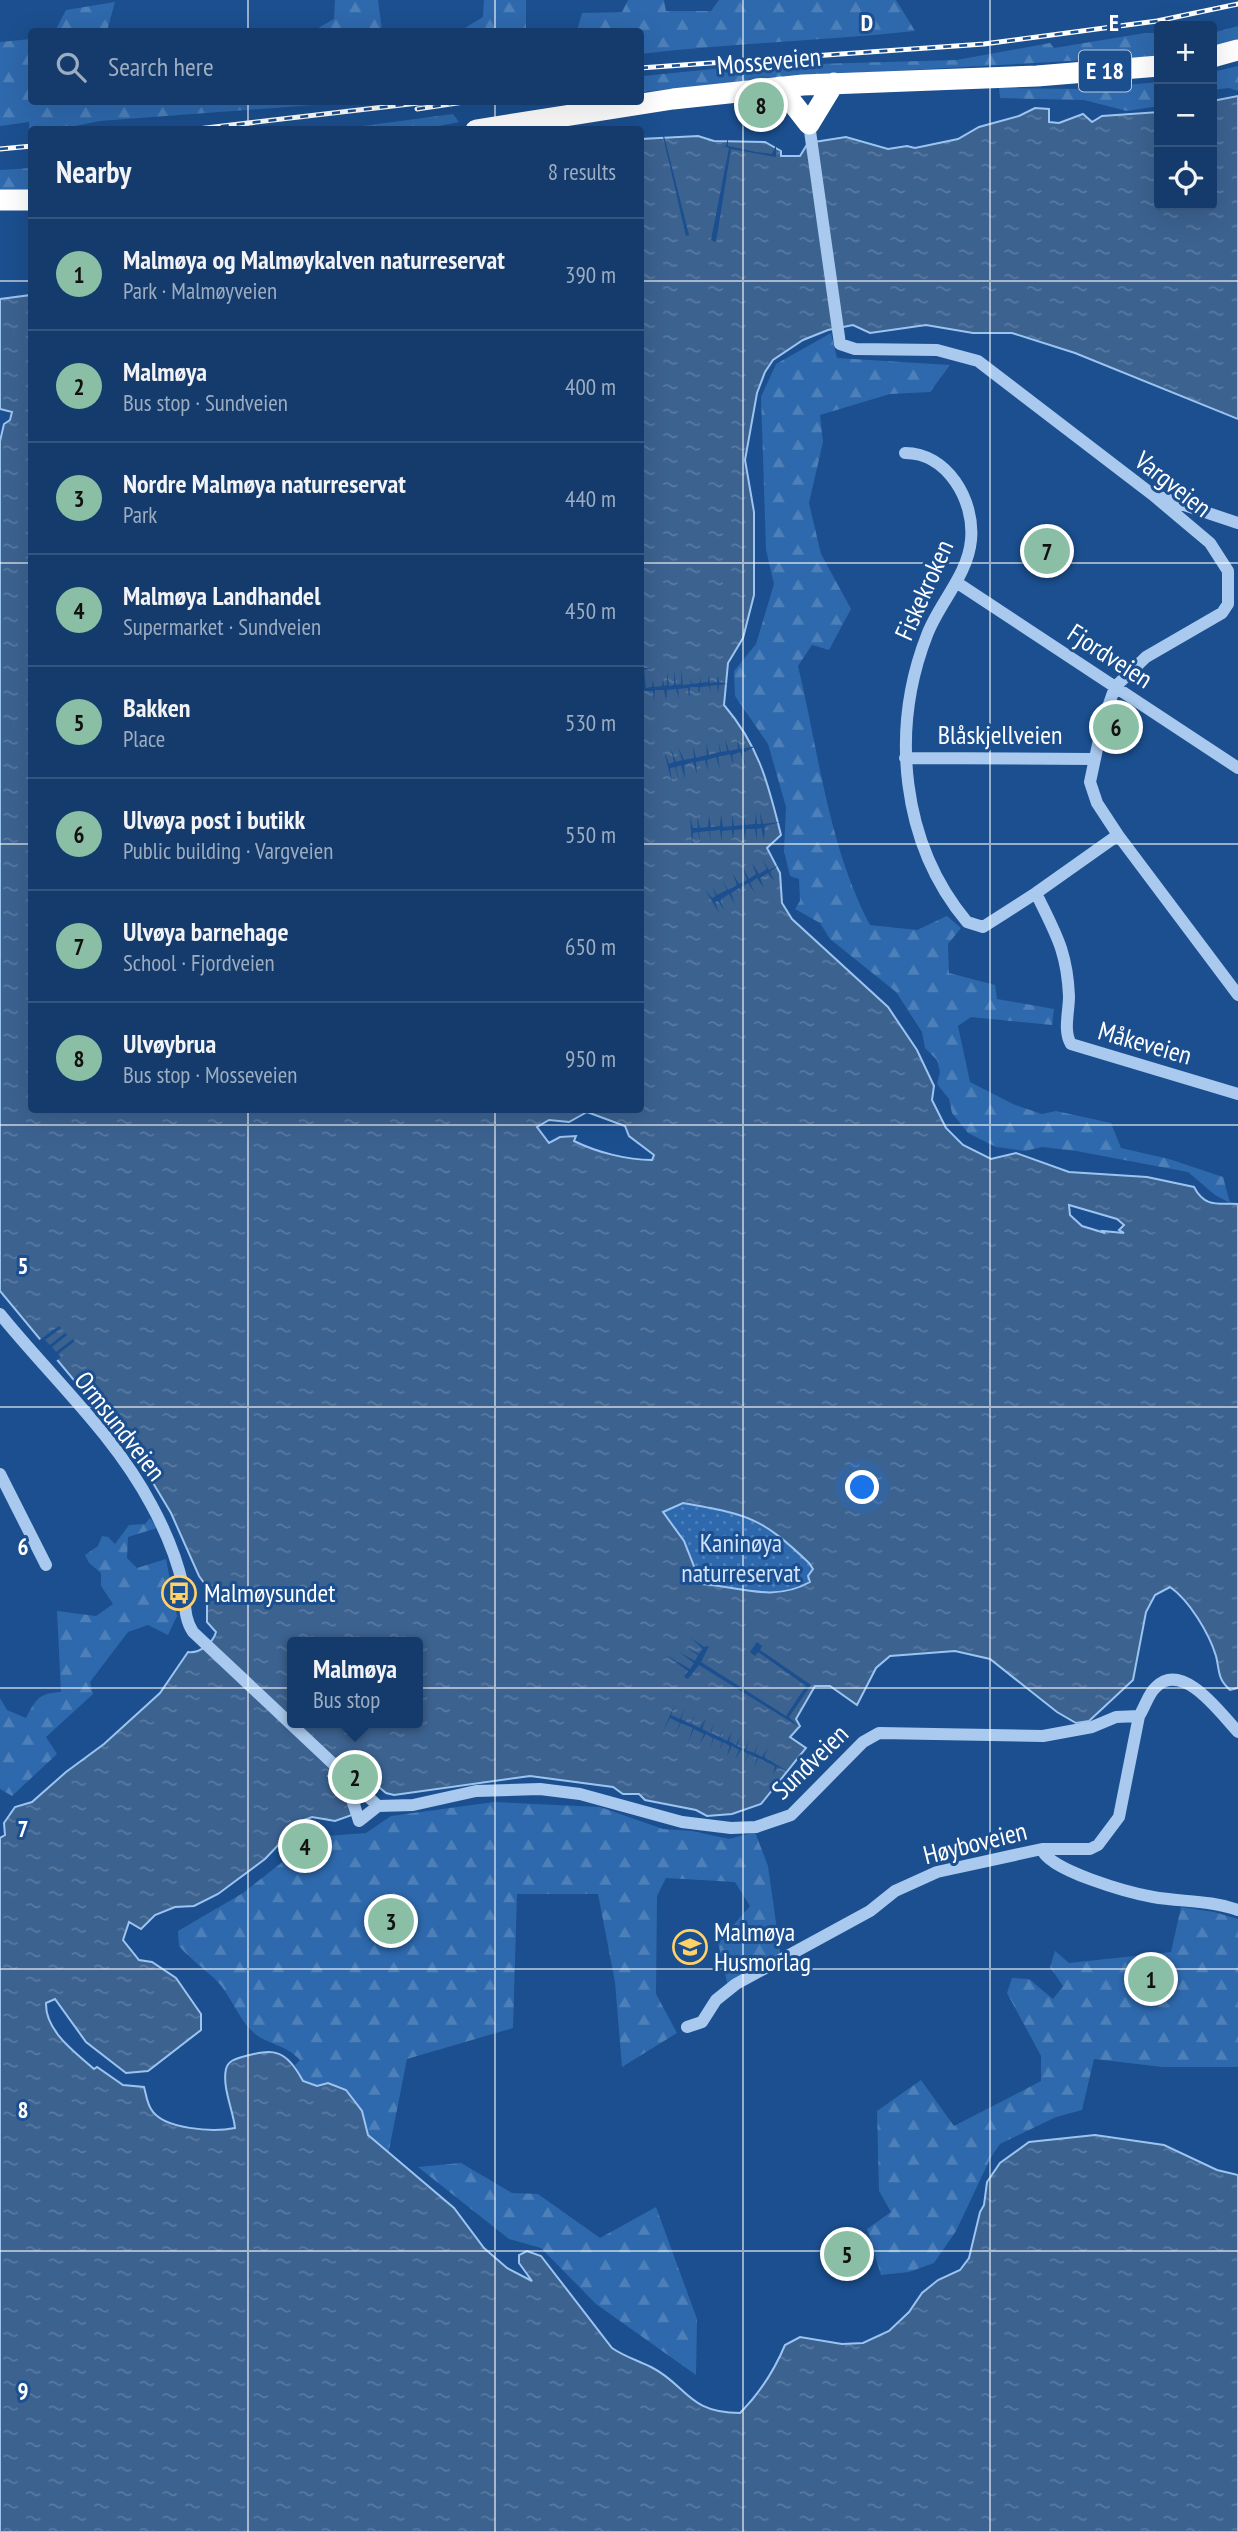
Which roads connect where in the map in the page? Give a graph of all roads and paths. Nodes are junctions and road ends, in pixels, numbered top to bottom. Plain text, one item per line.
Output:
1 (1238, 50) edge
2 (1217, 56) edge
3 (1154, 66) edge
4 (832, 88) junction
5 (781, 91) junction
6 (503, 126) edge
7 (810, 128) junction
8 (0, 200) edge
9 (28, 200) edge
10 (905, 453) dead end
11 (1153, 495) junction
12 (1238, 523) edge
13 (956, 582) junction
14 (1233, 607) edge
15 (1115, 687) junction
16 (905, 758) junction
17 (1094, 759) junction
18 (1238, 768) edge
19 (1118, 835) junction
20 (1036, 893) junction
21 (1238, 995) edge
22 (1238, 1094) edge
23 (0, 1314) edge
24 (0, 1474) edge
25 (46, 1565) dead end
26 (1139, 1716) junction
27 (287, 1720) edge
28 (295, 1728) edge
29 (1238, 1732) edge
30 (356, 1785) junction
31 (378, 1806) junction
32 (1042, 1849) junction
33 (1238, 1910) edge
34 (687, 2027) dead end

1 - 2 highway
3 - 4 highway, Mosseveien / E 18
4 - 5 highway, Mosseveien / E 18
4 - 7 highway
5 - 6 highway, Mosseveien / E 18
5 - 7 highway
7 - 11 street, Vargveien
8 - 9 highway
10 - 13 street, Fiskekroken
11 - 12 street
11 - 14 street, Vargveien
13 - 15 street, Fjordveien
13 - 16 street, Fiskekroken
14 - 15 street, Vargveien
15 - 17 street, Vargveien
15 - 18 street, Fjordveien
16 - 17 street, Blåskjellveien
16 - 20 street, Fiskekroken
17 - 19 street, Vargveien
19 - 20 street, Fiskekroken
19 - 21 street, Vargveien
20 - 22 street, Måkeveien
23 - 27 street, Ormsundveien
24 - 25 street
26 - 29 street
26 - 31 street, Sundveien
26 - 32 street, Høyboveien
28 - 30 street, Ormsundveien
30 - 31 street
30 - 31 street, Sundveien
32 - 33 street
32 - 34 street, Høyboveien

